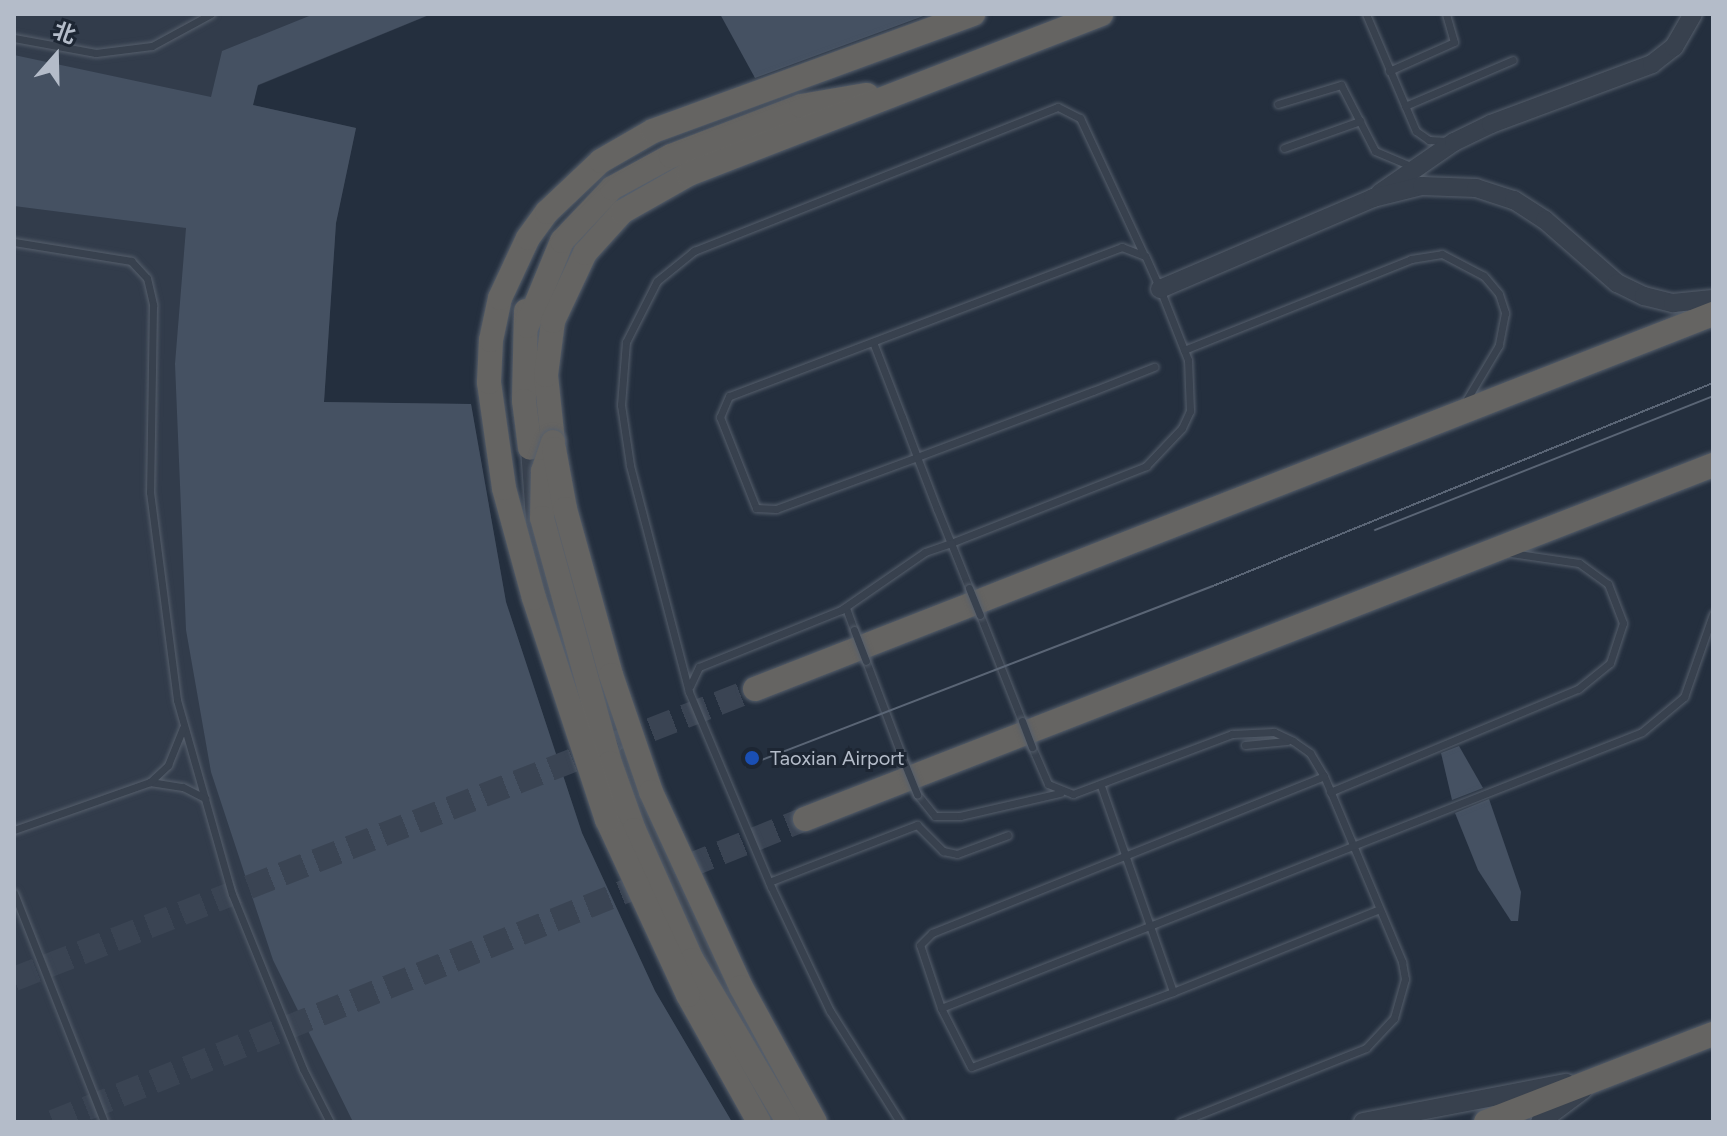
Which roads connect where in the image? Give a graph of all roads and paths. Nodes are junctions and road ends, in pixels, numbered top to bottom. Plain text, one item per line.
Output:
1 (211, 14) edge
2 (973, 14) edge
3 (1101, 14) edge
4 (1366, 14) edge
5 (1446, 14) edge
6 (1693, 14) edge
7 (14, 38) edge
8 (1513, 60) dead end
9 (1389, 71) junction
10 (916, 86) junction
11 (1278, 104) dead end
12 (1405, 106) junction
13 (1360, 121) junction
14 (1454, 142) junction
15 (1284, 148) dead end
16 (601, 161) junction
17 (1415, 167) junction
18 (1373, 198) junction
19 (14, 242) edge
20 (1145, 256) junction
21 (1160, 289) junction
22 (1713, 299) edge
23 (1713, 314) edge
24 (527, 326) junction
25 (873, 342) junction
26 (1184, 350) junction
27 (1154, 367) dead end
28 (1459, 413) junction
29 (541, 445) junction
30 (917, 457) junction
31 (1713, 465) edge
32 (951, 543) junction
33 (1497, 551) junction
34 (846, 608) junction
35 (1713, 614) edge
36 (755, 689) tunnel mouth
37 (689, 692) junction
38 (184, 726) junction
39 (1293, 741) junction
40 (1245, 745) dead end
41 (1324, 776) junction
42 (150, 782) junction
43 (1101, 786) junction
44 (1330, 792) junction
45 (1060, 793) junction
46 (205, 798) junction
47 (805, 819) tunnel mouth
48 (14, 830) edge
49 (1008, 835) dead end
50 (1352, 844) junction
51 (1125, 857) junction
52 (769, 882) junction
53 (14, 893) edge
54 (1379, 909) junction
55 (18, 916) edge
56 (1149, 927) junction
57 (1173, 992) junction
58 (941, 1008) junction
59 (1713, 1034) edge
60 (1600, 1077) junction
61 (104, 1122) edge
62 (330, 1122) edge
63 (756, 1122) edge
64 (788, 1122) edge
65 (813, 1122) edge
66 (900, 1122) edge
67 (1180, 1122) edge
68 (1363, 1122) edge
69 (1486, 1122) edge
70 (1540, 1122) edge

1 - 7 lane
2 - 16 highway, bridge
3 - 10 highway
4 - 9 lane
5 - 9 lane
6 - 14 street
8 - 12 lane
9 - 12 lane
10 - 24 highway
10 - 29 highway
11 - 13 lane
12 - 14 lane
13 - 15 lane
13 - 17 lane
14 - 17 street
16 - 24 highway, bridge
16 - 63 highway, bridge
17 - 18 street
18 - 21 street
18 - 22 street
19 - 38 lane
20 - 21 lane
20 - 25 lane
20 - 37 lane
21 - 26 lane
23 - 28 highway
24 - 29 highway
25 - 30 lane
25 - 30 lane
26 - 28 lane
26 - 32 lane
27 - 30 lane
28 - 36 highway
29 - 63 street
29 - 64 highway, bridge
29 - 65 highway, bridge
30 - 32 lane
31 - 33 highway
32 - 34 lane
32 - 45 lane, bridge
33 - 44 lane
33 - 47 highway
34 - 37 lane
34 - 45 lane, bridge
35 - 50 lane
37 - 52 lane
38 - 42 lane
38 - 46 lane
39 - 40 lane
39 - 41 lane
39 - 43 lane
41 - 44 lane
41 - 51 lane
42 - 46 lane
42 - 48 lane
43 - 45 lane
43 - 51 lane
44 - 50 lane
46 - 62 lane
49 - 52 lane
50 - 54 lane
50 - 56 lane
51 - 56 lane
51 - 58 lane
52 - 66 lane
53 - 55 lane
54 - 57 lane
54 - 67 lane
55 - 61 lane
56 - 57 lane
56 - 58 lane
57 - 58 lane
59 - 60 highway
60 - 68 street
60 - 69 highway
60 - 70 street

